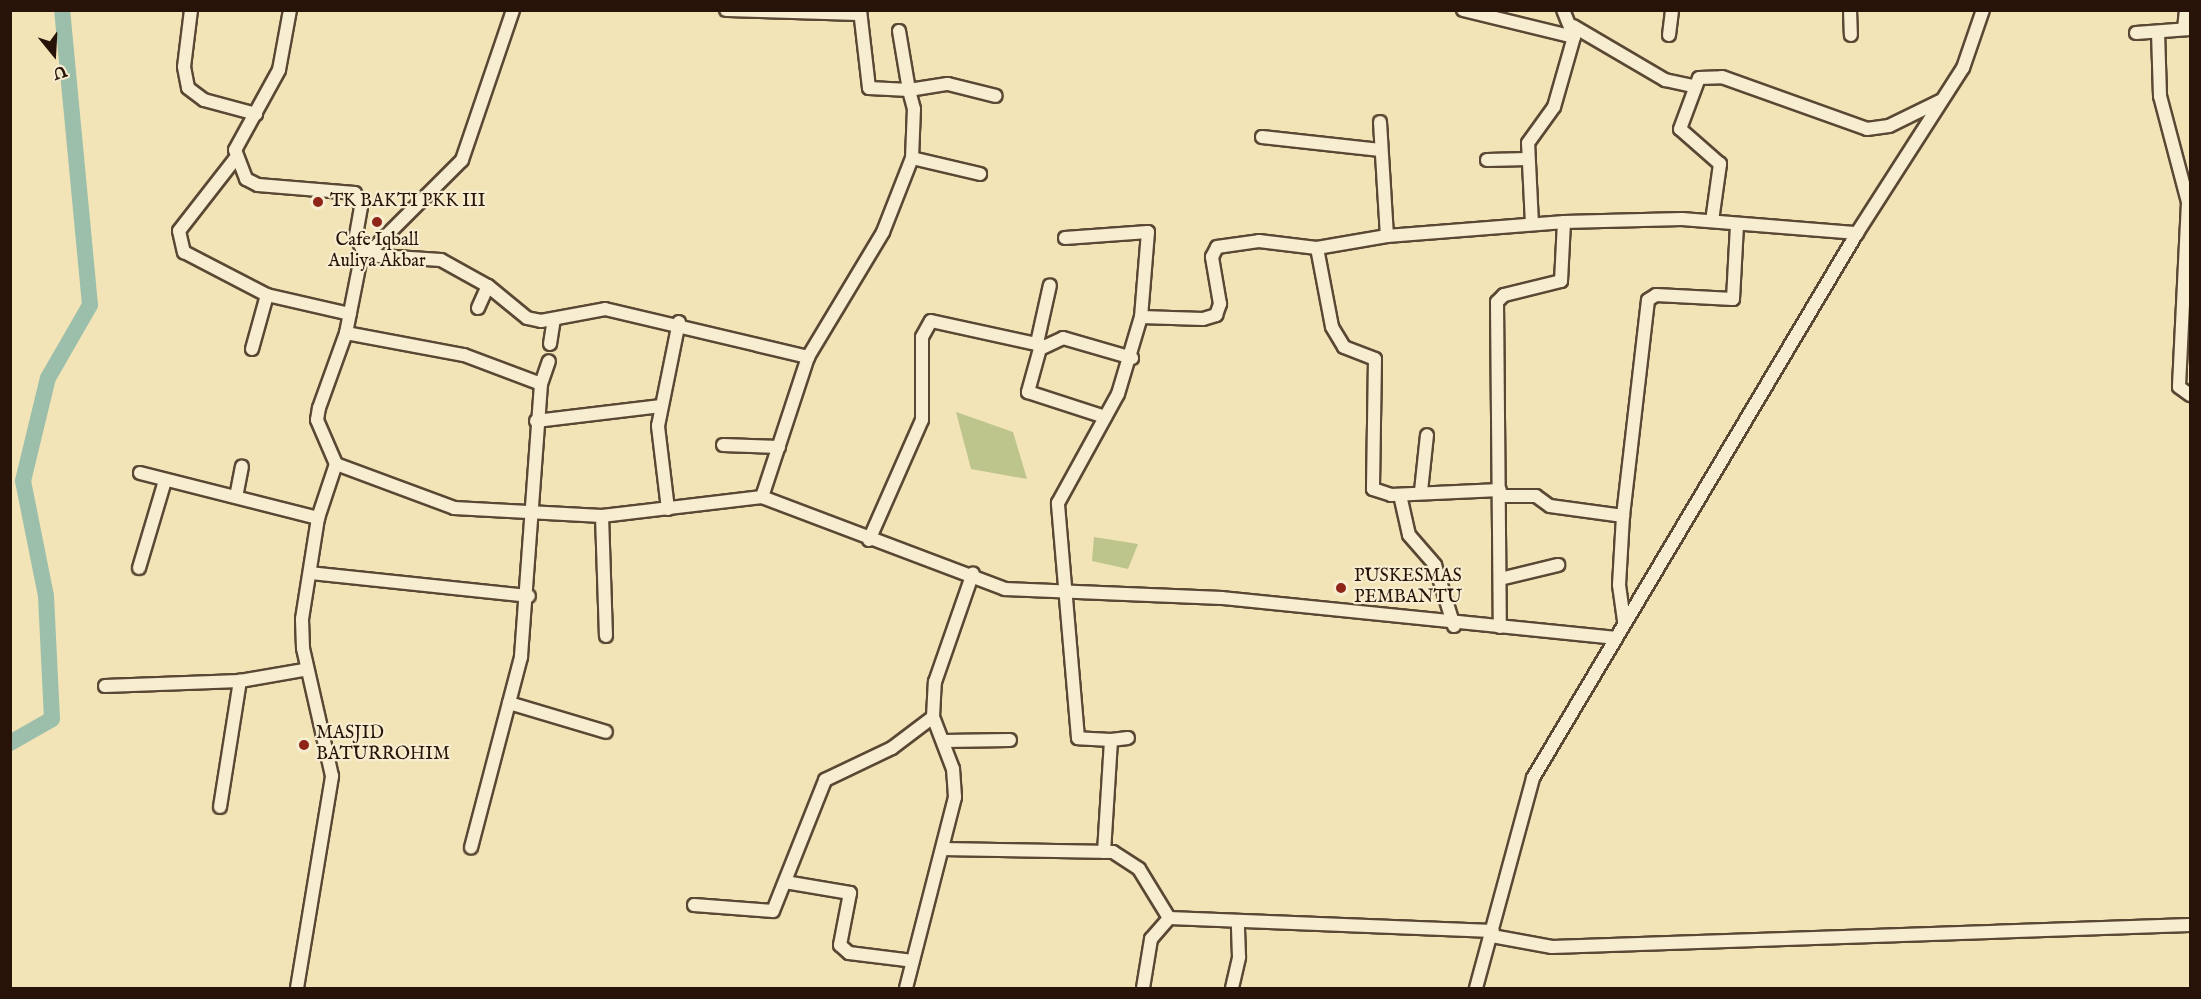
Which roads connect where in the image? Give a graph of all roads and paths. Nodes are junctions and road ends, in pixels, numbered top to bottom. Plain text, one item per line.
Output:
1 (191, 10) edge
2 (290, 10) edge
3 (513, 10) edge
4 (726, 10) edge
5 (1464, 10) edge
6 (1563, 10) edge
7 (1672, 10) edge
8 (1850, 10) edge
9 (1983, 10) edge
10 (2186, 10) edge
11 (860, 12) edge
12 (2187, 29) edge
13 (899, 30) dead end
14 (1573, 31) junction
15 (2158, 32) junction
16 (2136, 33) dead end
17 (1669, 35) dead end
18 (1851, 36) dead end
19 (1693, 86) junction
20 (909, 90) junction
21 (996, 96) dead end
22 (1941, 100) junction
23 (256, 114) junction
24 (1380, 123) dead end
25 (1262, 137) dead end
26 (1380, 150) junction
27 (912, 158) junction
28 (235, 159) junction
29 (1527, 159) junction
30 (1487, 160) dead end
31 (980, 174) dead end
32 (1712, 221) junction
33 (1564, 222) junction
34 (1532, 224) junction
35 (1737, 224) junction
36 (1857, 233) junction
37 (1387, 236) junction
38 (1065, 238) dead end
39 (1317, 248) junction
40 (365, 255) junction
41 (1050, 285) dead end
42 (488, 286) junction
43 (267, 296) junction
44 (478, 308) dead end
45 (350, 314) junction
46 (1141, 317) junction
47 (554, 319) junction
48 (679, 322) junction
49 (346, 333) junction
50 (550, 344) dead end
51 (1040, 345) junction
52 (252, 349) dead end
53 (808, 357) junction
54 (1132, 358) junction
55 (549, 362) dead end
56 (541, 384) junction
57 (2190, 395) edge
58 (661, 406) junction
59 (1105, 417) junction
60 (536, 422) junction
61 (1427, 435) dead end
62 (723, 445) dead end
63 (779, 447) junction
64 (336, 464) junction
65 (242, 467) dead end
66 (140, 473) dead end
67 (165, 481) junction
68 (1421, 491) junction
69 (1500, 493) junction
70 (1400, 495) junction
71 (236, 497) junction
72 (762, 497) junction
73 (530, 509) junction
74 (668, 509) junction
75 (602, 516) junction
76 (1623, 516) junction
77 (318, 518) junction
78 (869, 540) junction
79 (1558, 565) dead end
80 (139, 568) dead end
81 (310, 573) junction
82 (974, 573) junction
83 (1500, 579) junction
84 (1063, 592) junction
85 (529, 596) junction
86 (1624, 621) junction
87 (1454, 626) junction
88 (1500, 627) junction
89 (606, 636) dead end
90 (1613, 638) junction
91 (304, 670) junction
92 (240, 681) junction
93 (105, 686) dead end
94 (509, 703) junction
95 (933, 717) junction
96 (606, 732) dead end
97 (1128, 738) dead end
98 (1010, 740) dead end
99 (1111, 740) junction
100 (944, 741) junction
101 (220, 807) dead end
102 (471, 848) dead end
103 (942, 849) junction
104 (1104, 852) junction
105 (785, 882) junction
106 (694, 905) dead end
107 (1168, 918) junction
108 (1238, 921) junction
109 (2190, 925) edge
110 (1492, 934) junction
111 (913, 961) junction
112 (297, 988) edge
113 (906, 988) edge
114 (1143, 988) edge
115 (1232, 988) edge
116 (1476, 988) edge

1 - 23 street
2 - 23 street
3 - 40 street
4 - 11 street
5 - 14 street
6 - 14 street
7 - 17 street
8 - 18 street
9 - 22 street
10 - 12 street
11 - 20 street
12 - 15 street
13 - 20 street
14 - 19 street
14 - 29 street
15 - 16 street
15 - 57 street
19 - 22 street
19 - 32 street
20 - 21 street
20 - 27 street
22 - 36 street
23 - 28 street
24 - 26 street
25 - 26 street
26 - 37 street
27 - 31 street
27 - 53 street
28 - 40 street
28 - 43 street
29 - 30 street
29 - 34 street
32 - 33 street
32 - 35 street
33 - 34 street
33 - 69 street
34 - 37 street
35 - 36 street
35 - 76 street
36 - 86 street
37 - 39 street
38 - 46 street
39 - 46 street
39 - 70 street
40 - 42 street
40 - 45 street
41 - 51 street
42 - 44 street
42 - 47 street
43 - 45 street
43 - 52 street
45 - 49 street
46 - 54 street
47 - 48 street
47 - 50 street
48 - 53 street
48 - 58 street
49 - 56 street
49 - 64 street
51 - 54 street
51 - 59 street
51 - 78 street
53 - 63 street
54 - 59 street
55 - 56 street
56 - 60 street
58 - 60 street
58 - 74 street
59 - 84 street
60 - 73 street
61 - 68 street
62 - 63 street
63 - 72 street
64 - 73 street
64 - 77 street
65 - 71 street
66 - 67 street
67 - 71 street
67 - 80 street
68 - 69 street
68 - 70 street
69 - 76 street
69 - 83 street
70 - 87 street
71 - 77 street
72 - 74 street
72 - 78 street
73 - 75 street
73 - 85 street
74 - 75 street
75 - 89 street
76 - 86 street
77 - 81 street
78 - 82 street
79 - 83 street
81 - 85 street
81 - 91 street
82 - 84 street
82 - 95 street
83 - 88 street
84 - 87 street
84 - 99 street
85 - 94 street
86 - 90 street
87 - 88 street
88 - 90 street
90 - 110 street
91 - 92 street
91 - 112 street
92 - 93 street
92 - 101 street
94 - 96 street
94 - 102 street
95 - 100 street
95 - 105 street
97 - 99 street
98 - 100 street
99 - 104 street
100 - 103 street
103 - 104 street
103 - 111 street
104 - 107 street
105 - 106 street
105 - 111 street
107 - 108 street
107 - 114 street
108 - 110 street
108 - 115 street
109 - 110 street
110 - 116 street
111 - 113 street

